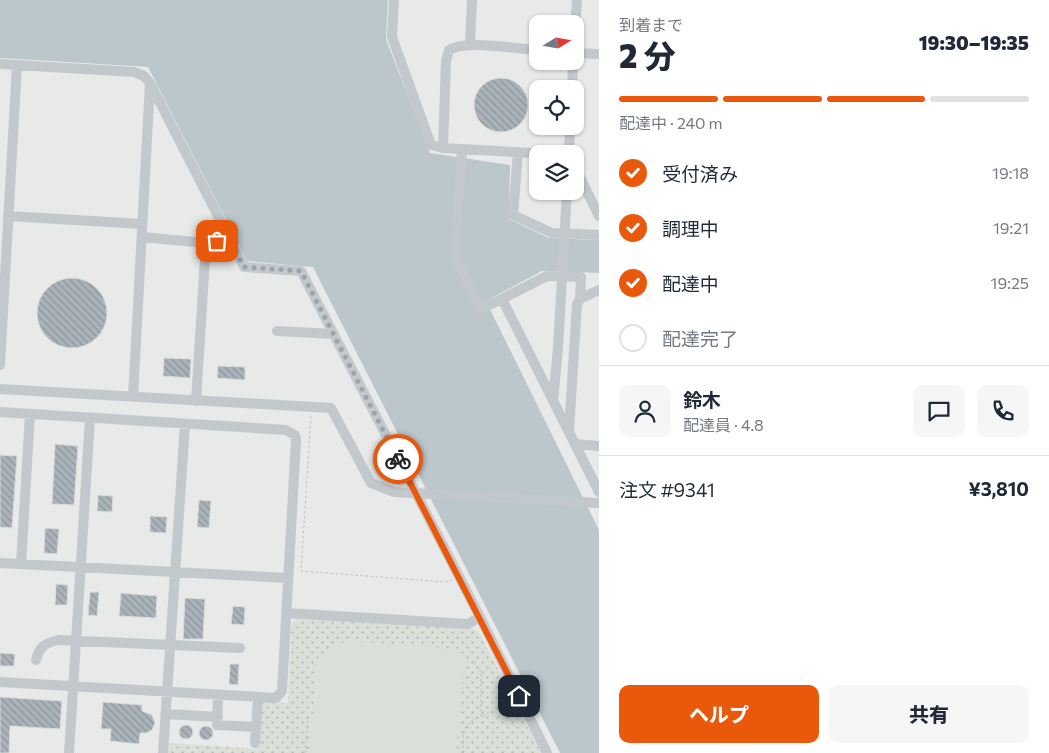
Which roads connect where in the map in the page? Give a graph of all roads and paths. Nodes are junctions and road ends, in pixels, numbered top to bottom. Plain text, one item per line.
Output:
1 (394, 0) edge
2 (472, 0) edge
3 (576, 0) edge
4 (576, 15) edge
5 (470, 45) junction
6 (529, 49) edge
7 (584, 53) edge
8 (599, 54) edge
9 (0, 64) edge
10 (17, 65) junction
11 (150, 83) junction
12 (443, 148) junction
13 (462, 149) junction
14 (518, 152) junction
15 (529, 153) edge
16 (584, 185) edge
17 (566, 200) edge
18 (8, 216) junction
19 (599, 216) edge
20 (142, 224) junction
21 (599, 235) edge
22 (142, 237) junction
23 (229, 239) junction
24 (206, 243) junction
25 (599, 290) edge
26 (502, 299) junction
27 (580, 300) junction
28 (277, 331) dead end
29 (334, 334) junction
30 (0, 365) edge
31 (0, 389) edge
32 (133, 397) junction
33 (196, 400) junction
34 (553, 402) junction
35 (312, 407) junction
36 (0, 412) edge
37 (30, 414) junction
38 (90, 418) junction
39 (185, 424) junction
40 (569, 432) junction
41 (575, 444) junction
42 (599, 446) edge
43 (599, 492) edge
44 (599, 503) edge
45 (0, 563) edge
46 (21, 564) junction
47 (80, 567) junction
48 (175, 572) junction
49 (459, 577) junction
50 (288, 578) junction
51 (287, 613) junction
52 (480, 616) junction
53 (76, 640) junction
54 (170, 645) junction
55 (240, 648) dead end
56 (36, 660) dead end
57 (473, 660) dead end
58 (0, 682) edge
59 (73, 686) junction
60 (167, 692) junction
61 (218, 695) junction
62 (519, 696) junction
63 (258, 698) junction
64 (166, 714) junction
65 (308, 716) dead end
66 (482, 716) junction
67 (218, 717) junction
68 (256, 727) junction
69 (255, 743) dead end
70 (69, 753) edge
71 (163, 753) edge
72 (305, 753) edge
73 (463, 753) edge
74 (547, 753) edge

1 - 12 street
2 - 5 street
3 - 4 street
5 - 6 street
5 - 12 street
7 - 8 street
9 - 10 street
10 - 11 street
10 - 18 street
11 - 20 street
11 - 23 street
12 - 13 street
13 - 14 street
13 - 26 street
14 - 15 street
14 - 21 street
16 - 19 street
17 - 34 street, bridge
18 - 20 street
18 - 30 street
20 - 22 street
22 - 24 street
22 - 32 street
23 - 24 street
23 - 29 street
24 - 33 street
25 - 27 street
26 - 27 street
26 - 34 street
27 - 40 street
28 - 29 street
29 - 49 street
31 - 32 street
32 - 33 street
33 - 35 street
34 - 40 street
35 - 44 street, bridge
35 - 49 path
36 - 37 street
37 - 38 street
37 - 46 street
38 - 39 street
38 - 47 street
39 - 48 street
39 - 50 street
40 - 41 street
41 - 42 street
41 - 43 street
45 - 46 street
46 - 47 street
47 - 48 street
47 - 53 street
48 - 50 street
48 - 54 street
49 - 52 street
50 - 51 street
51 - 52 street
51 - 63 street
52 - 62 street
53 - 54 street
53 - 56 street
53 - 59 street
54 - 55 street
54 - 60 street
57 - 66 path
58 - 59 street
59 - 60 street
59 - 70 street
60 - 61 street
60 - 64 street
61 - 63 street
61 - 67 street
62 - 66 path
62 - 74 street
63 - 68 street
64 - 67 street
64 - 71 street
65 - 72 path
66 - 73 path
67 - 68 street
68 - 69 street

